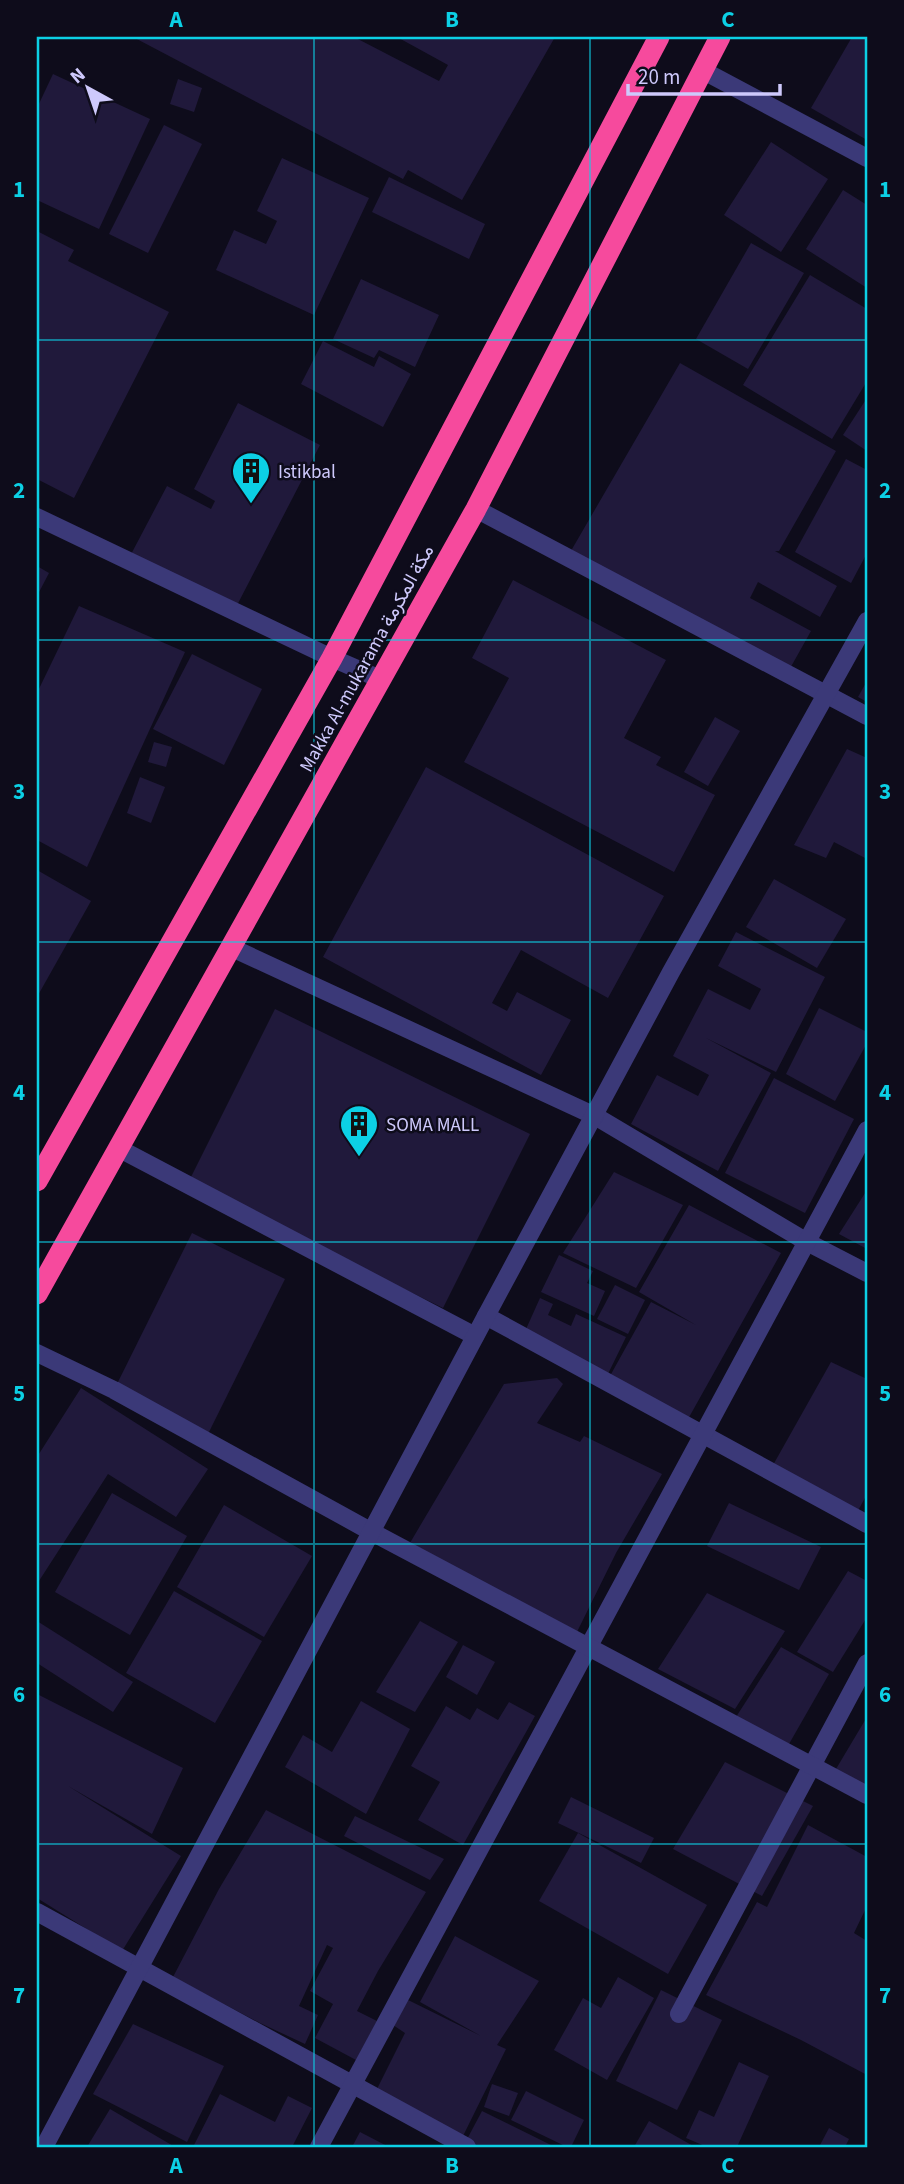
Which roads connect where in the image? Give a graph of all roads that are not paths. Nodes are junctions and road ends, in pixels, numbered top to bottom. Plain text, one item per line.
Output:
1 (659, 37) edge
2 (720, 37) edge
3 (702, 71) junction
4 (867, 158) edge
5 (476, 509) junction
6 (37, 517) edge
7 (867, 621) edge
8 (332, 658) junction
9 (380, 679) junction
10 (827, 695) junction
11 (867, 716) edge
12 (230, 947) junction
13 (595, 1116) junction
14 (867, 1130) edge
15 (118, 1148) junction
16 (37, 1181) edge
17 (807, 1242) junction
18 (867, 1273) edge
19 (37, 1294) edge
20 (486, 1316) junction
21 (475, 1336) junction
22 (37, 1353) edge
23 (703, 1435) junction
24 (867, 1524) edge
25 (370, 1531) junction
26 (589, 1647) junction
27 (867, 1663) edge
28 (812, 1765) junction
29 (867, 1794) edge
30 (37, 1912) edge
31 (139, 1968) junction
32 (679, 2014) dead end
33 (353, 2085) junction
34 (44, 2147) edge
35 (319, 2147) edge
36 (467, 2147) edge

1 - 8 highway, Makka Al-mukarama مكة المكرمة
2 - 3 highway, Makka Al-mukarama مكة المكرمة
3 - 4 street
3 - 5 highway, Makka Al-mukarama مكة المكرمة
5 - 9 highway, Makka Al-mukarama مكة المكرمة
5 - 10 street
6 - 8 street
7 - 10 street
8 - 9 street
8 - 16 highway, Makka Al-mukarama مكة المكرمة
9 - 12 highway, Makka Al-mukarama مكة المكرمة
10 - 11 street
10 - 13 street
12 - 13 street
12 - 15 highway, Makka Al-mukarama مكة المكرمة
13 - 17 street
13 - 20 street
14 - 17 street
15 - 19 highway, Makka Al-mukarama مكة المكرمة
15 - 21 street
17 - 18 street
17 - 23 street
20 - 21 street
20 - 23 street
21 - 25 street
22 - 25 street
23 - 24 street
23 - 26 street
25 - 26 street
25 - 31 street
26 - 28 street
26 - 33 street
27 - 28 street
28 - 29 street
28 - 32 street
30 - 31 street
31 - 33 street
31 - 34 street
33 - 35 street
33 - 36 street

